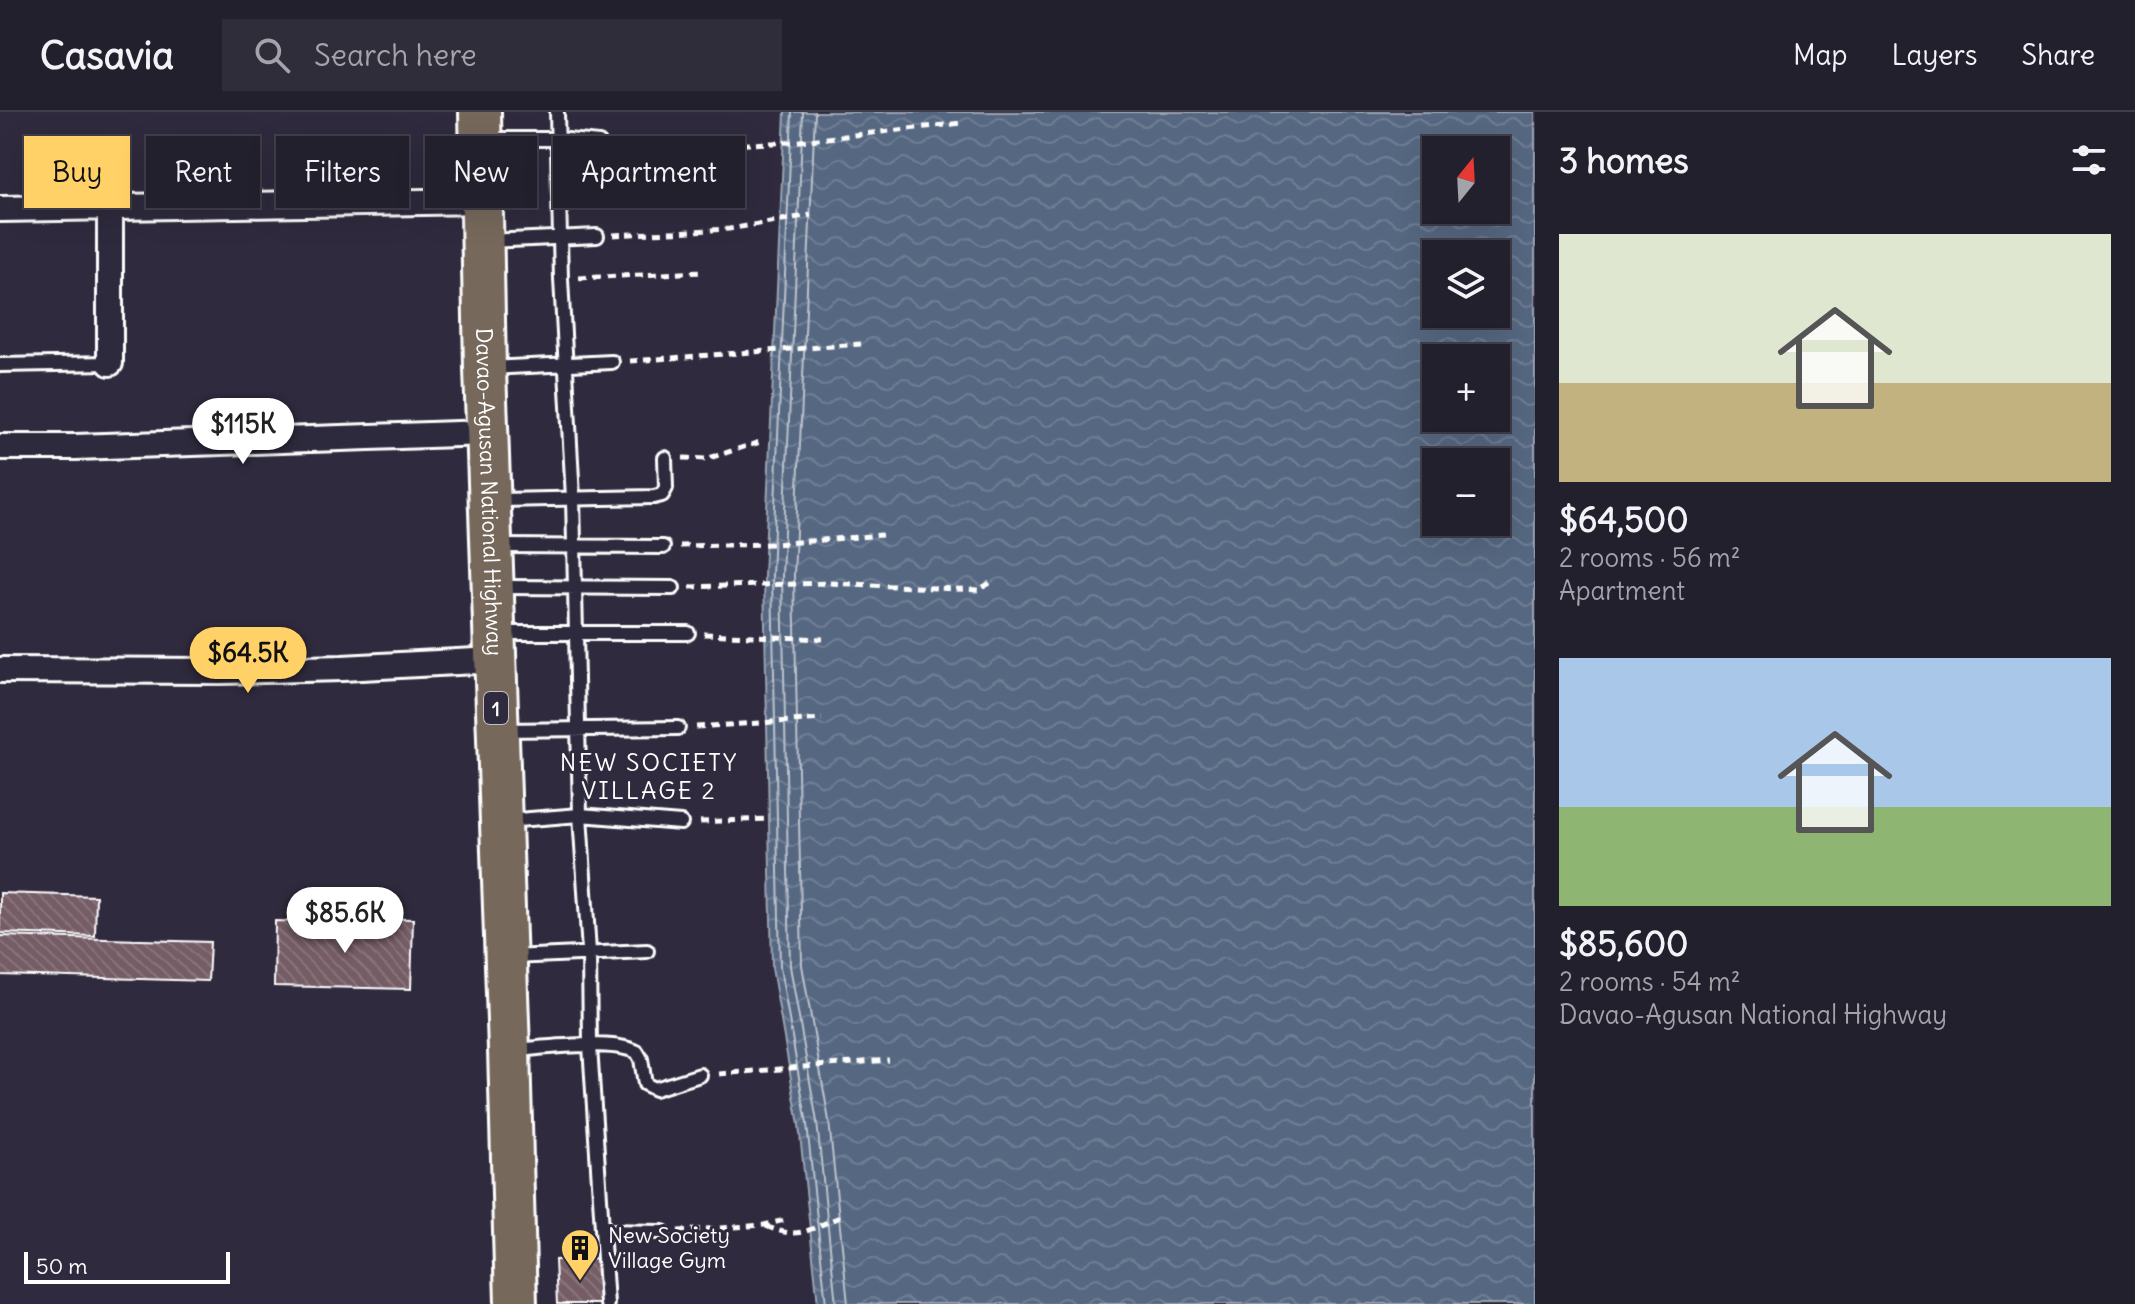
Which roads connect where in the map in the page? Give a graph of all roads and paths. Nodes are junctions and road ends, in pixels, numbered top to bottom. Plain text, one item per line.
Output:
1 (557, 112) edge
2 (962, 123) dead end
3 (480, 125) edge
4 (557, 136) edge
5 (553, 138) edge
6 (745, 144) edge
7 (425, 202) edge
8 (130, 207) edge
9 (55, 208) edge
10 (110, 208) edge
11 (483, 208) edge
12 (560, 208) edge
13 (0, 209) edge
14 (811, 215) dead end
15 (561, 236) junction
16 (597, 236) joint
17 (483, 241) junction
18 (702, 272) dead end
19 (571, 279) dead end
20 (861, 344) dead end
21 (612, 362) joint
22 (110, 363) joint
23 (0, 365) edge
24 (564, 365) junction
25 (485, 369) junction
26 (487, 433) junction
27 (760, 442) dead end
28 (0, 447) edge
29 (665, 458) joint
30 (573, 498) junction
31 (489, 501) junction
32 (882, 535) dead end
33 (491, 545) junction
34 (574, 547) junction
35 (663, 547) joint
36 (992, 582) dead end
37 (492, 587) junction
38 (575, 587) junction
39 (673, 588) joint
40 (575, 632) junction
41 (688, 633) joint
42 (823, 639) dead end
43 (494, 646) junction
44 (0, 670) edge
45 (822, 719) dead end
46 (579, 728) junction
47 (678, 728) joint
48 (497, 730) junction
49 (580, 815) junction
50 (767, 819) dead end
51 (500, 821) junction
52 (681, 823) joint
53 (647, 951) dead end
54 (589, 952) junction
55 (506, 957) junction
56 (590, 1046) junction
57 (509, 1050) junction
58 (889, 1060) dead end
59 (700, 1075) joint
60 (840, 1217) dead end
61 (785, 1220) dead end
62 (764, 1225) junction
63 (604, 1231) junction
64 (663, 1232) joint
65 (516, 1304) edge
66 (607, 1304) edge

1 - 4 lane
2 - 6 path
3 - 5 lane
7 - 8 street
9 - 13 street
10 - 22 street
11 - 17 highway, Davao-Agusan National Highway / 1
12 - 15 lane
14 - 16 path
15 - 16 lane
15 - 17 lane
15 - 24 lane
17 - 25 highway, Davao-Agusan National Highway / 1
18 - 19 path
20 - 21 path
21 - 24 lane
22 - 23 lane
24 - 25 lane
24 - 30 lane
25 - 26 highway, Davao-Agusan National Highway / 1
26 - 28 street
26 - 31 highway, Davao-Agusan National Highway / 1
27 - 29 path
29 - 30 lane
30 - 31 lane
30 - 34 lane
31 - 33 highway, Davao-Agusan National Highway / 1
32 - 35 path
33 - 34 lane
33 - 37 highway, Davao-Agusan National Highway / 1
34 - 35 lane
34 - 38 lane
36 - 39 path
37 - 38 lane
37 - 43 highway, Davao-Agusan National Highway / 1
38 - 39 lane
38 - 40 lane
40 - 41 lane
40 - 43 lane
40 - 46 lane
41 - 42 path
43 - 44 street
43 - 48 highway, Davao-Agusan National Highway / 1
45 - 47 path
46 - 47 lane
46 - 48 lane
46 - 49 lane
48 - 51 highway, Davao-Agusan National Highway / 1
49 - 51 lane
49 - 52 lane
49 - 54 lane
50 - 52 path
51 - 55 highway, Davao-Agusan National Highway / 1
53 - 54 lane
54 - 55 lane
54 - 56 lane
55 - 57 highway, Davao-Agusan National Highway / 1
56 - 57 lane
56 - 59 lane
56 - 63 lane
57 - 65 highway, Davao-Agusan National Highway / 1
58 - 59 path
60 - 62 path
61 - 62 path
62 - 64 path
63 - 64 lane
63 - 66 lane

